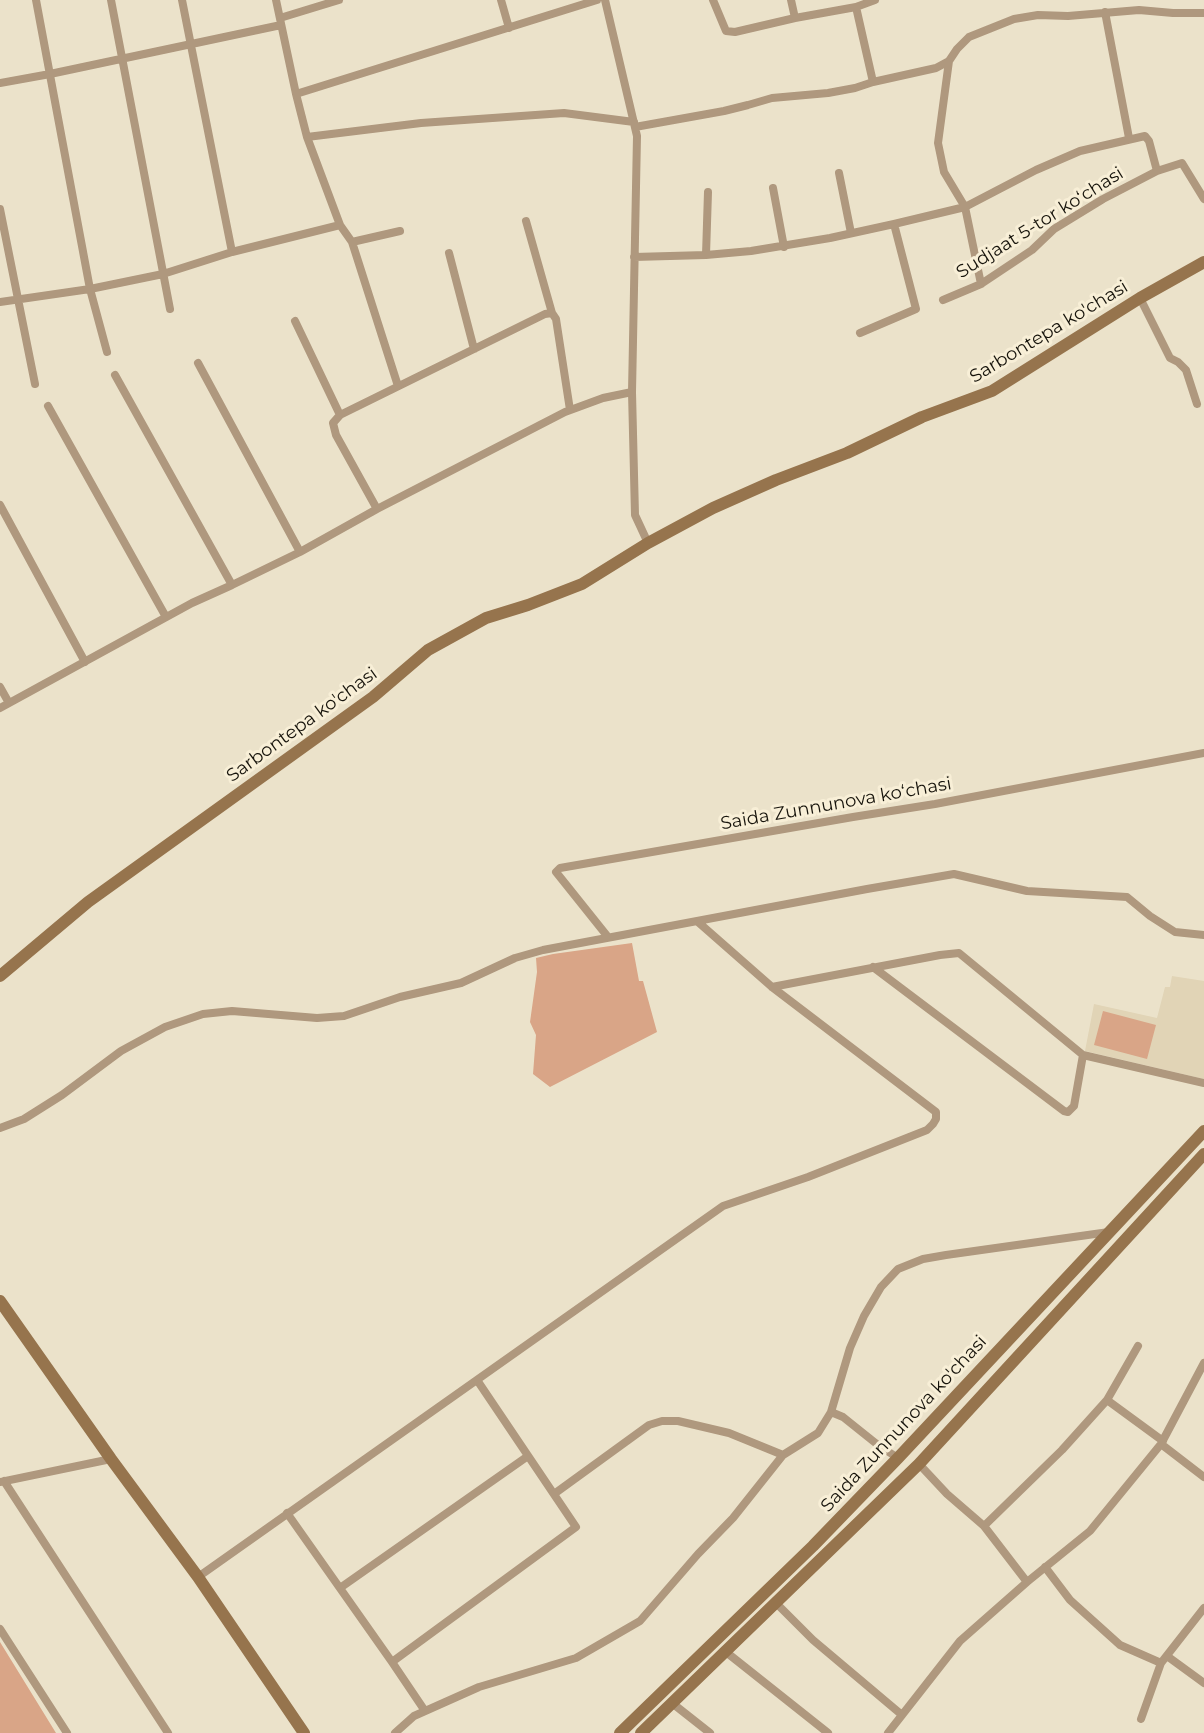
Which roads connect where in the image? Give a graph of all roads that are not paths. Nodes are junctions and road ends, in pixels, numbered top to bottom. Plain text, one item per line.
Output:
1 (36, 0) edge
2 (111, 0) edge
3 (182, 0) edge
4 (276, 0) edge
5 (339, 0) edge
6 (501, 0) edge
7 (597, 0) edge
8 (605, 0) edge
9 (713, 0) edge
10 (791, 0) edge
11 (870, 1) edge
12 (856, 7) junction
13 (1105, 12) junction
14 (1204, 14) edge
15 (795, 18) junction
16 (280, 22) junction
17 (509, 28) junction
18 (192, 45) junction
19 (122, 59) junction
20 (949, 61) junction
21 (50, 74) junction
22 (873, 82) junction
23 (0, 83) edge
24 (296, 94) junction
25 (634, 125) junction
26 (307, 136) junction
27 (1130, 138) junction
28 (1157, 171) junction
29 (839, 173) dead end
30 (773, 188) dead end
31 (708, 192) dead end
32 (1204, 199) edge
33 (965, 207) junction
34 (0, 209) edge
35 (526, 221) dead end
36 (894, 224) junction
37 (340, 225) junction
38 (400, 231) dead end
39 (851, 233) junction
40 (352, 242) junction
41 (784, 247) junction
42 (232, 252) junction
43 (448, 253) dead end
44 (706, 255) junction
45 (634, 256) junction
46 (1204, 262) edge
47 (163, 274) junction
48 (981, 284) junction
49 (90, 289) junction
50 (1140, 298) junction
51 (18, 299) junction
52 (943, 300) dead end
53 (0, 302) edge
54 (170, 309) dead end
55 (552, 314) junction
56 (295, 321) dead end
57 (860, 333) dead end
58 (474, 349) junction
59 (107, 352) dead end
60 (198, 363) dead end
61 (115, 375) dead end
62 (35, 384) dead end
63 (398, 386) junction
64 (632, 392) junction
65 (1197, 404) dead end
66 (48, 406) dead end
67 (570, 410) junction
68 (340, 415) junction
69 (0, 505) edge
70 (377, 509) junction
71 (648, 543) junction
72 (300, 552) junction
73 (232, 585) junction
74 (166, 617) junction
75 (85, 662) junction
76 (0, 687) edge
77 (9, 704) junction
78 (0, 708) edge
79 (1204, 753) edge
80 (698, 922) junction
81 (1204, 935) edge
82 (608, 937) junction
83 (873, 967) junction
84 (0, 976) edge
85 (772, 987) junction
86 (1083, 1055) junction
87 (1204, 1083) edge
88 (0, 1128) edge
89 (1204, 1131) edge
90 (1185, 1152) junction
91 (1200, 1158) edge
92 (1109, 1232) junction
93 (0, 1301) edge
94 (1138, 1346) dead end
95 (1204, 1363) edge
96 (477, 1380) junction
97 (1195, 1383) junction
98 (1204, 1389) edge
99 (1107, 1400) junction
100 (831, 1412) junction
101 (1162, 1442) junction
102 (783, 1455) junction
103 (528, 1456) junction
104 (898, 1458) junction
105 (111, 1459) junction
106 (919, 1464) junction
107 (1204, 1477) edge
108 (2, 1481) edge
109 (554, 1494) junction
110 (287, 1514) junction
111 (984, 1526) junction
112 (1045, 1567) junction
113 (198, 1576) junction
114 (1027, 1582) junction
115 (340, 1588) junction
116 (776, 1604) junction
117 (1204, 1608) edge
118 (0, 1629) edge
119 (726, 1652) junction
120 (1164, 1660) junction
121 (392, 1662) junction
122 (1204, 1683) edge
123 (672, 1703) junction
124 (425, 1711) junction
125 (902, 1715) junction
126 (1142, 1719) dead end
127 (67, 1733) edge
128 (168, 1733) edge
129 (304, 1733) edge
130 (395, 1733) edge
131 (620, 1733) edge
132 (641, 1733) edge
133 (710, 1733) edge
134 (828, 1733) edge
135 (888, 1733) edge

1 - 21 street
2 - 19 street
3 - 18 street
4 - 16 street
5 - 16 street
6 - 17 street
7 - 17 street
8 - 25 street
9 - 15 street
10 - 15 street
11 - 12 street
12 - 15 street
12 - 22 street
13 - 14 street
13 - 20 street
13 - 27 street
16 - 18 street
16 - 24 street
17 - 24 street
18 - 19 street
18 - 42 street
19 - 21 street
19 - 47 street
20 - 22 street
20 - 33 street
21 - 23 street
21 - 49 street
22 - 25 street
24 - 26 street
25 - 26 street
25 - 45 street
26 - 37 street
27 - 28 street
27 - 33 street
28 - 32 street, Sudjaat 5-tor koʻchasi
28 - 48 street, Sudjaat 5-tor koʻchasi
29 - 39 street
30 - 41 street
31 - 44 street
33 - 36 street
33 - 48 street
34 - 51 street
35 - 55 street
36 - 39 street
36 - 57 street
37 - 40 street
37 - 42 street
38 - 40 street
39 - 41 street
40 - 63 street
41 - 44 street
42 - 47 street
43 - 58 street
44 - 45 street
45 - 64 street
46 - 50 street, Sarbontepa ko'chasi
47 - 49 street
47 - 54 street
48 - 52 street, Sudjaat 5-tor koʻchasi
49 - 51 street
49 - 59 street
50 - 65 street
50 - 71 street, Sarbontepa ko'chasi
51 - 53 street
51 - 62 street
55 - 58 street
55 - 67 street
56 - 68 street
58 - 63 street
60 - 72 street
61 - 73 street
63 - 68 street
64 - 67 street
64 - 71 street
66 - 74 street
67 - 70 street
68 - 70 street
69 - 75 street
70 - 72 street
71 - 84 street, Sarbontepa ko'chasi
72 - 73 street
73 - 74 street
74 - 75 street
75 - 77 street
76 - 77 street
77 - 78 street
79 - 82 street, Saida Zunnunova koʻchasi
80 - 81 street
80 - 82 street
80 - 85 street
82 - 88 street
83 - 85 street
83 - 86 street
83 - 86 street
85 - 96 street
86 - 87 street
89 - 90 street, Saida Zunnunova ko'chasi
90 - 91 street
90 - 92 street, Saida Zunnunova ko'chasi
91 - 106 street, Saida Zunnunova ko'chasi
92 - 100 street
92 - 104 street, Saida Zunnunova ko'chasi
93 - 105 street
94 - 99 street
95 - 97 street
96 - 103 street
96 - 110 street
97 - 98 street
97 - 101 street
99 - 101 street
99 - 111 street
100 - 102 street
100 - 104 street
101 - 107 street
101 - 112 street
102 - 109 street
102 - 124 street
103 - 109 street
103 - 115 street
104 - 131 street, Saida Zunnunova ko'chasi
105 - 108 street
105 - 113 street
106 - 111 street
106 - 116 street, Saida Zunnunova ko'chasi
108 - 128 street
109 - 121 street
110 - 113 street
110 - 115 street
111 - 114 street
112 - 114 street
112 - 120 street
113 - 129 street
114 - 125 street
115 - 121 street
116 - 119 street, Saida Zunnunova ko'chasi
116 - 125 street
117 - 120 street
118 - 127 street
119 - 123 street, Saida Zunnunova ko'chasi
119 - 134 street
120 - 122 street
120 - 126 street
121 - 124 street
123 - 132 street, Saida Zunnunova ko'chasi
123 - 133 street
124 - 130 street
125 - 135 street

